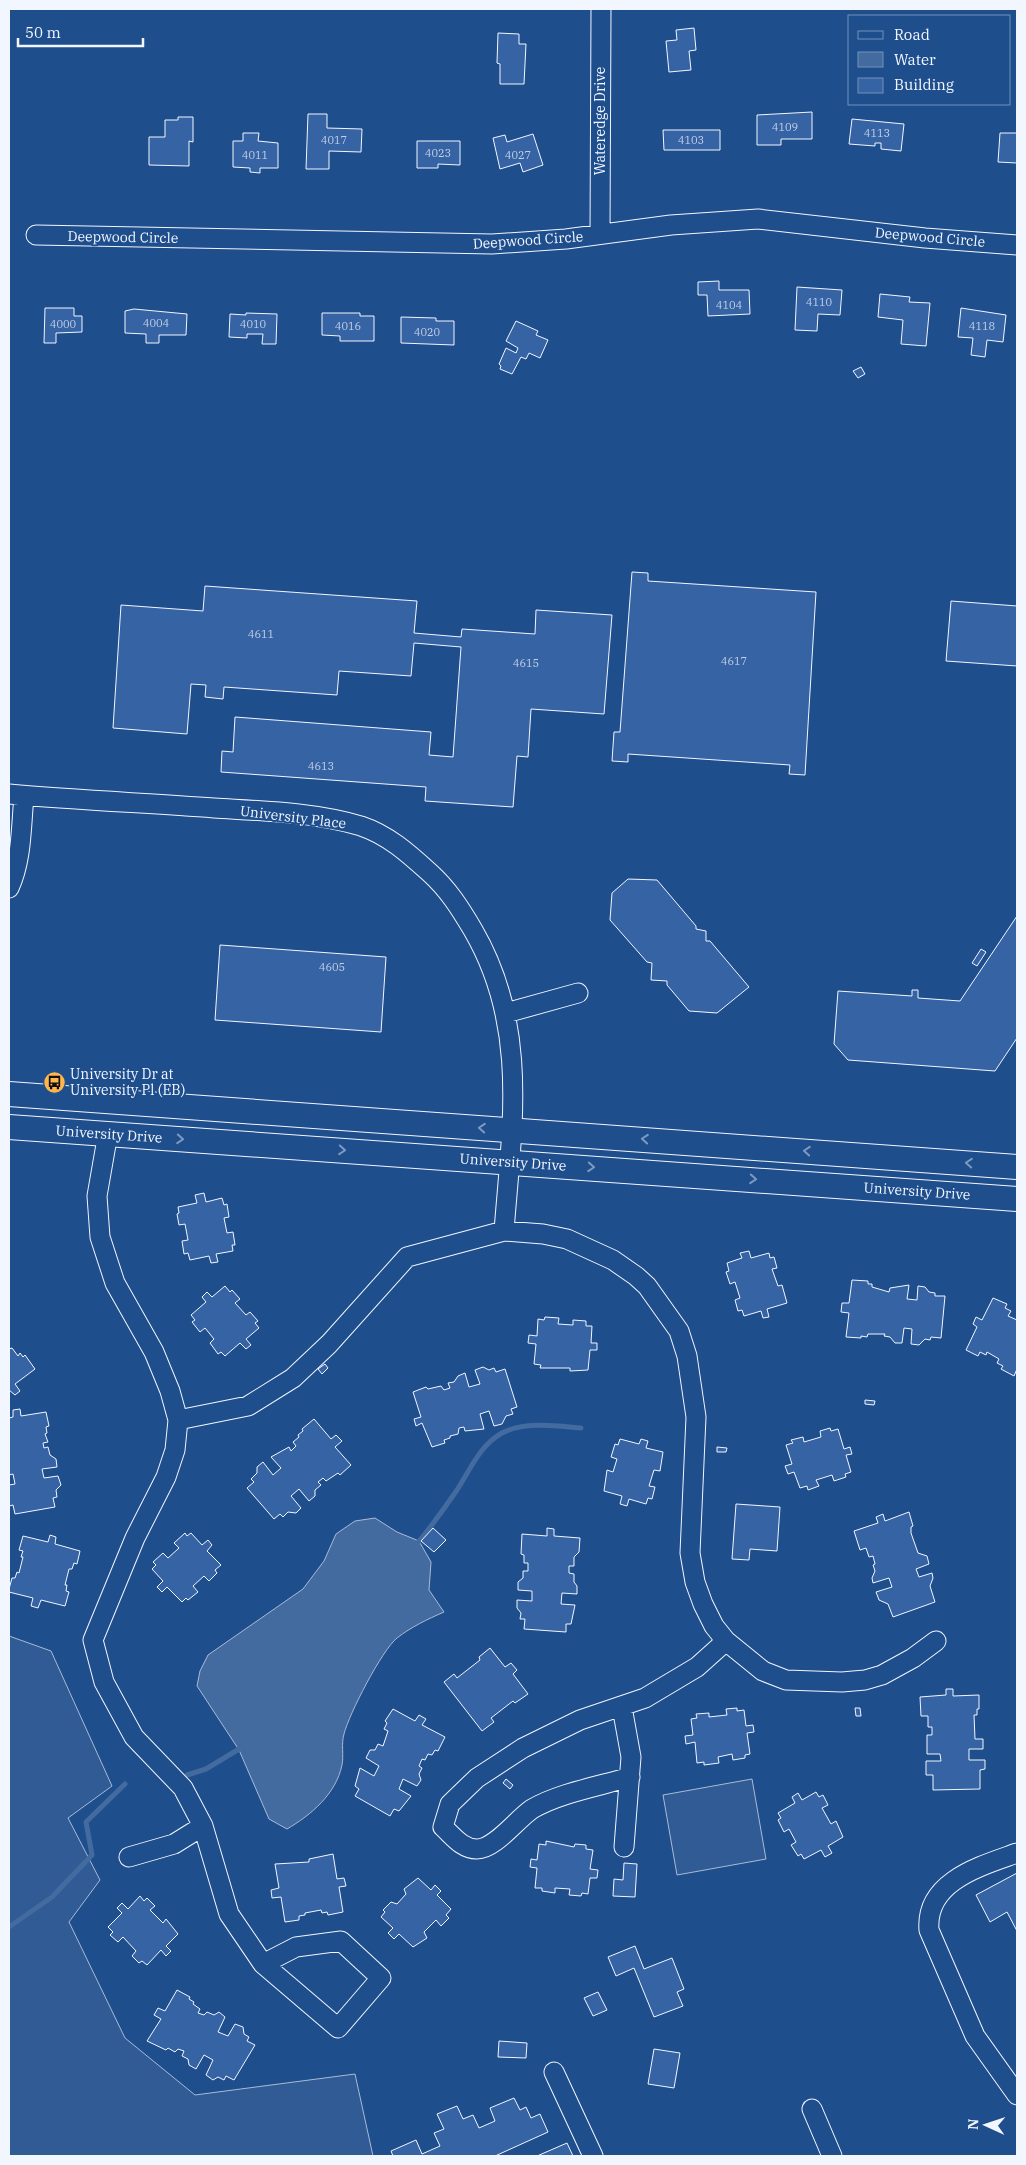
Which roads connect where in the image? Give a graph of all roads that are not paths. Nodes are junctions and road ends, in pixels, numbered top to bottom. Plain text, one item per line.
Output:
1 (601, 9) edge
2 (600, 234) junction
3 (36, 236) dead end
4 (1017, 245) edge
5 (17, 795) edge
6 (9, 888) edge
7 (578, 993) dead end
8 (506, 1013) junction
9 (9, 1094) edge
10 (9, 1127) edge
11 (512, 1130) junction
12 (108, 1133) junction
13 (509, 1162) junction
14 (1017, 1167) edge
15 (1017, 1199) edge
16 (504, 1231) junction
17 (178, 1420) junction
18 (726, 1641) junction
19 (936, 1641) dead end
20 (622, 1707) junction
21 (630, 1777) junction
22 (202, 1826) junction
23 (624, 1847) dead end
24 (1017, 1853) edge
25 (129, 1857) dead end
26 (263, 1964) junction
27 (554, 2072) dead end
28 (1017, 2094) edge
29 (812, 2109) dead end
30 (593, 2156) edge
31 (832, 2156) edge

1 - 2 street, Wateredge Drive
2 - 3 street, Deepwood Circle
2 - 4 street, Deepwood Circle
5 - 6 street
5 - 8 street, University Place
7 - 8 street
8 - 11 street, University Place
11 -> 9 main road
10 - 12 main road, University Drive
11 - 13 street, University Place
14 -> 11 main road
12 -> 13 main road, University Drive
12 - 17 street
13 -> 15 main road, University Drive
13 - 16 street, University Place
16 - 17 street
16 - 18 street
17 - 22 street
18 - 19 street
18 - 20 street
20 - 21 street
20 - 21 street
21 - 23 street
22 - 25 street
22 - 26 street
24 - 28 street
26 - 26 street
27 - 30 street
29 - 31 street

